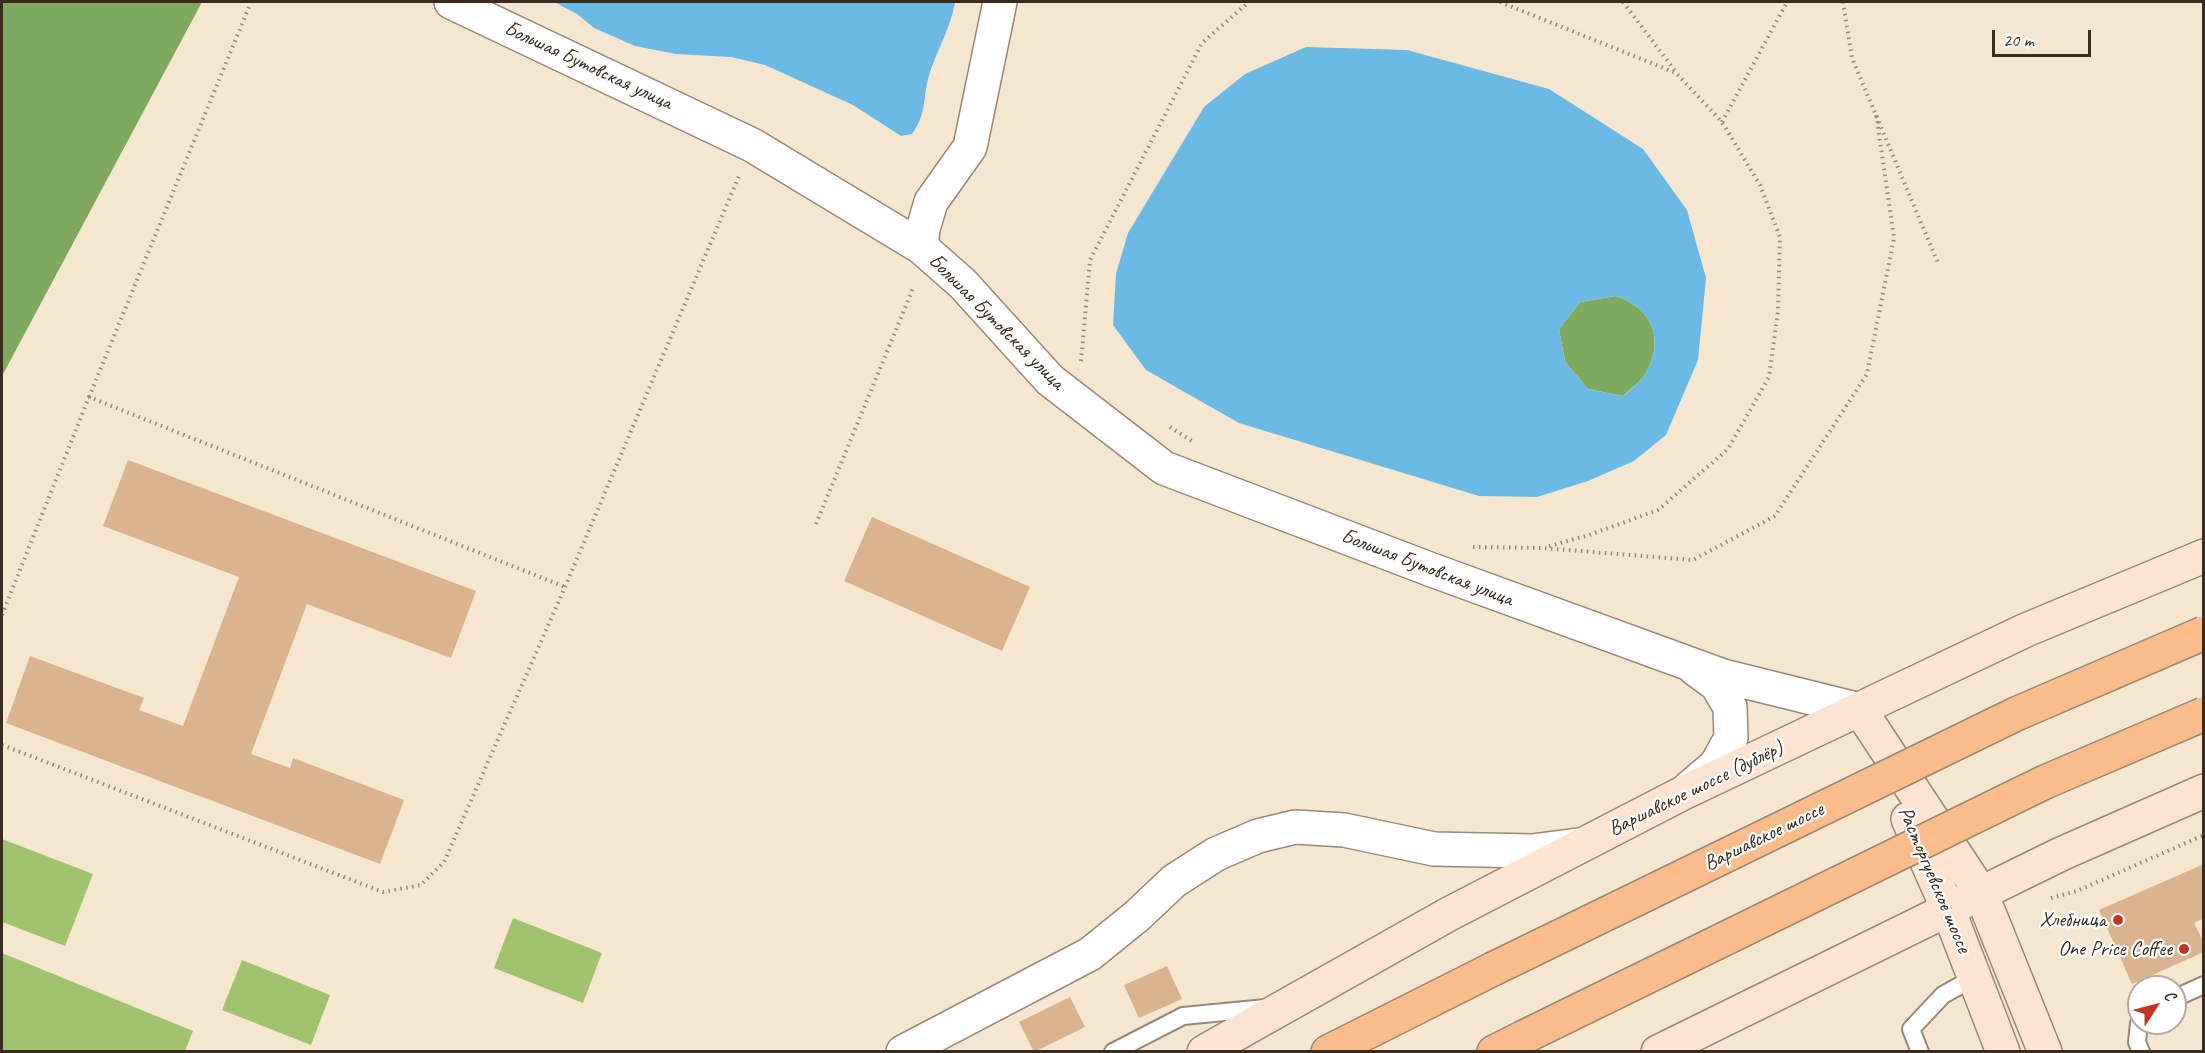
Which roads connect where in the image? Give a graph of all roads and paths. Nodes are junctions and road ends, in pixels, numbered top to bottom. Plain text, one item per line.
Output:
1 (251, 2) edge
2 (451, 2) edge
3 (1000, 2) edge
4 (1249, 2) edge
5 (1500, 2) edge
6 (1623, 2) edge
7 (1787, 2) edge
8 (1843, 2) edge
9 (1676, 73) junction
10 (1876, 113) junction
11 (1722, 122) junction
12 (752, 145) junction
13 (919, 262) junction
14 (1938, 263) dead end
15 (1080, 371) dead end
16 (90, 397) junction
17 (1170, 427) dead end
18 (1200, 446) dead end
19 (816, 524) dead end
20 (1466, 547) dead end
21 (1542, 548) junction
22 (2204, 556) edge
23 (565, 587) junction
24 (2, 615) edge
25 (2204, 633) edge
26 (1689, 664) junction
27 (1860, 710) junction
28 (2204, 714) edge
29 (2, 744) edge
30 (2204, 791) edge
31 (1683, 793) junction
32 (2204, 835) edge
33 (1583, 845) junction
34 (1981, 893) junction
35 (2048, 899) dead end
36 (1948, 909) junction
37 (1975, 977) junction
38 (2204, 985) edge
39 (2187, 993) edge
40 (1285, 1006) junction
41 (2137, 1035) edge
42 (1508, 1045) edge
43 (903, 1052) edge
44 (1113, 1052) edge
45 (1204, 1052) edge
46 (1328, 1052) edge
47 (1658, 1052) edge
48 (1920, 1052) edge
49 (2003, 1052) edge
50 (2045, 1052) edge
51 (2140, 1052) edge

1 - 16 path
2 - 12 street, Большая Бутовская улица
3 - 13 street
4 - 15 path
5 - 9 path
6 - 9 path
7 - 11 path
8 - 10 path
9 - 11 path
10 - 14 path
10 - 21 path
11 - 21 path
12 - 13 street, Большая Бутовская улица
12 - 23 path
13 - 19 path
13 - 26 street, Большая Бутовская улица
16 - 23 path
16 - 24 path
17 - 18 path
20 - 21 path
22 - 27 main road, Варшавское шоссе (дублёр)
23 - 29 path
25 - 46 main road, Варшавское шоссе, bridge
26 - 27 street, Большая Бутовская улица
26 - 31 street
27 - 31 main road, Варшавское шоссе (дублёр)
27 - 34 main road, Расторгуевское шоссе
27 - 36 main road, Расторгуевское шоссе
28 - 42 main road, bridge
30 - 34 main road
31 - 33 main road, Варшавское шоссе (дублёр)
32 - 35 path
33 - 40 main road, Варшавское шоссе (дублёр)
33 - 43 street
34 - 36 main road
34 - 50 main road, Расторгуевское шоссе
36 - 37 main road, Расторгуевское шоссе
36 - 47 main road
37 - 48 lane
37 - 49 main road, Расторгуевское шоссе
38 - 39 lane
40 - 44 lane
40 - 45 main road, Варшавское шоссе (дублёр)
41 - 51 lane

